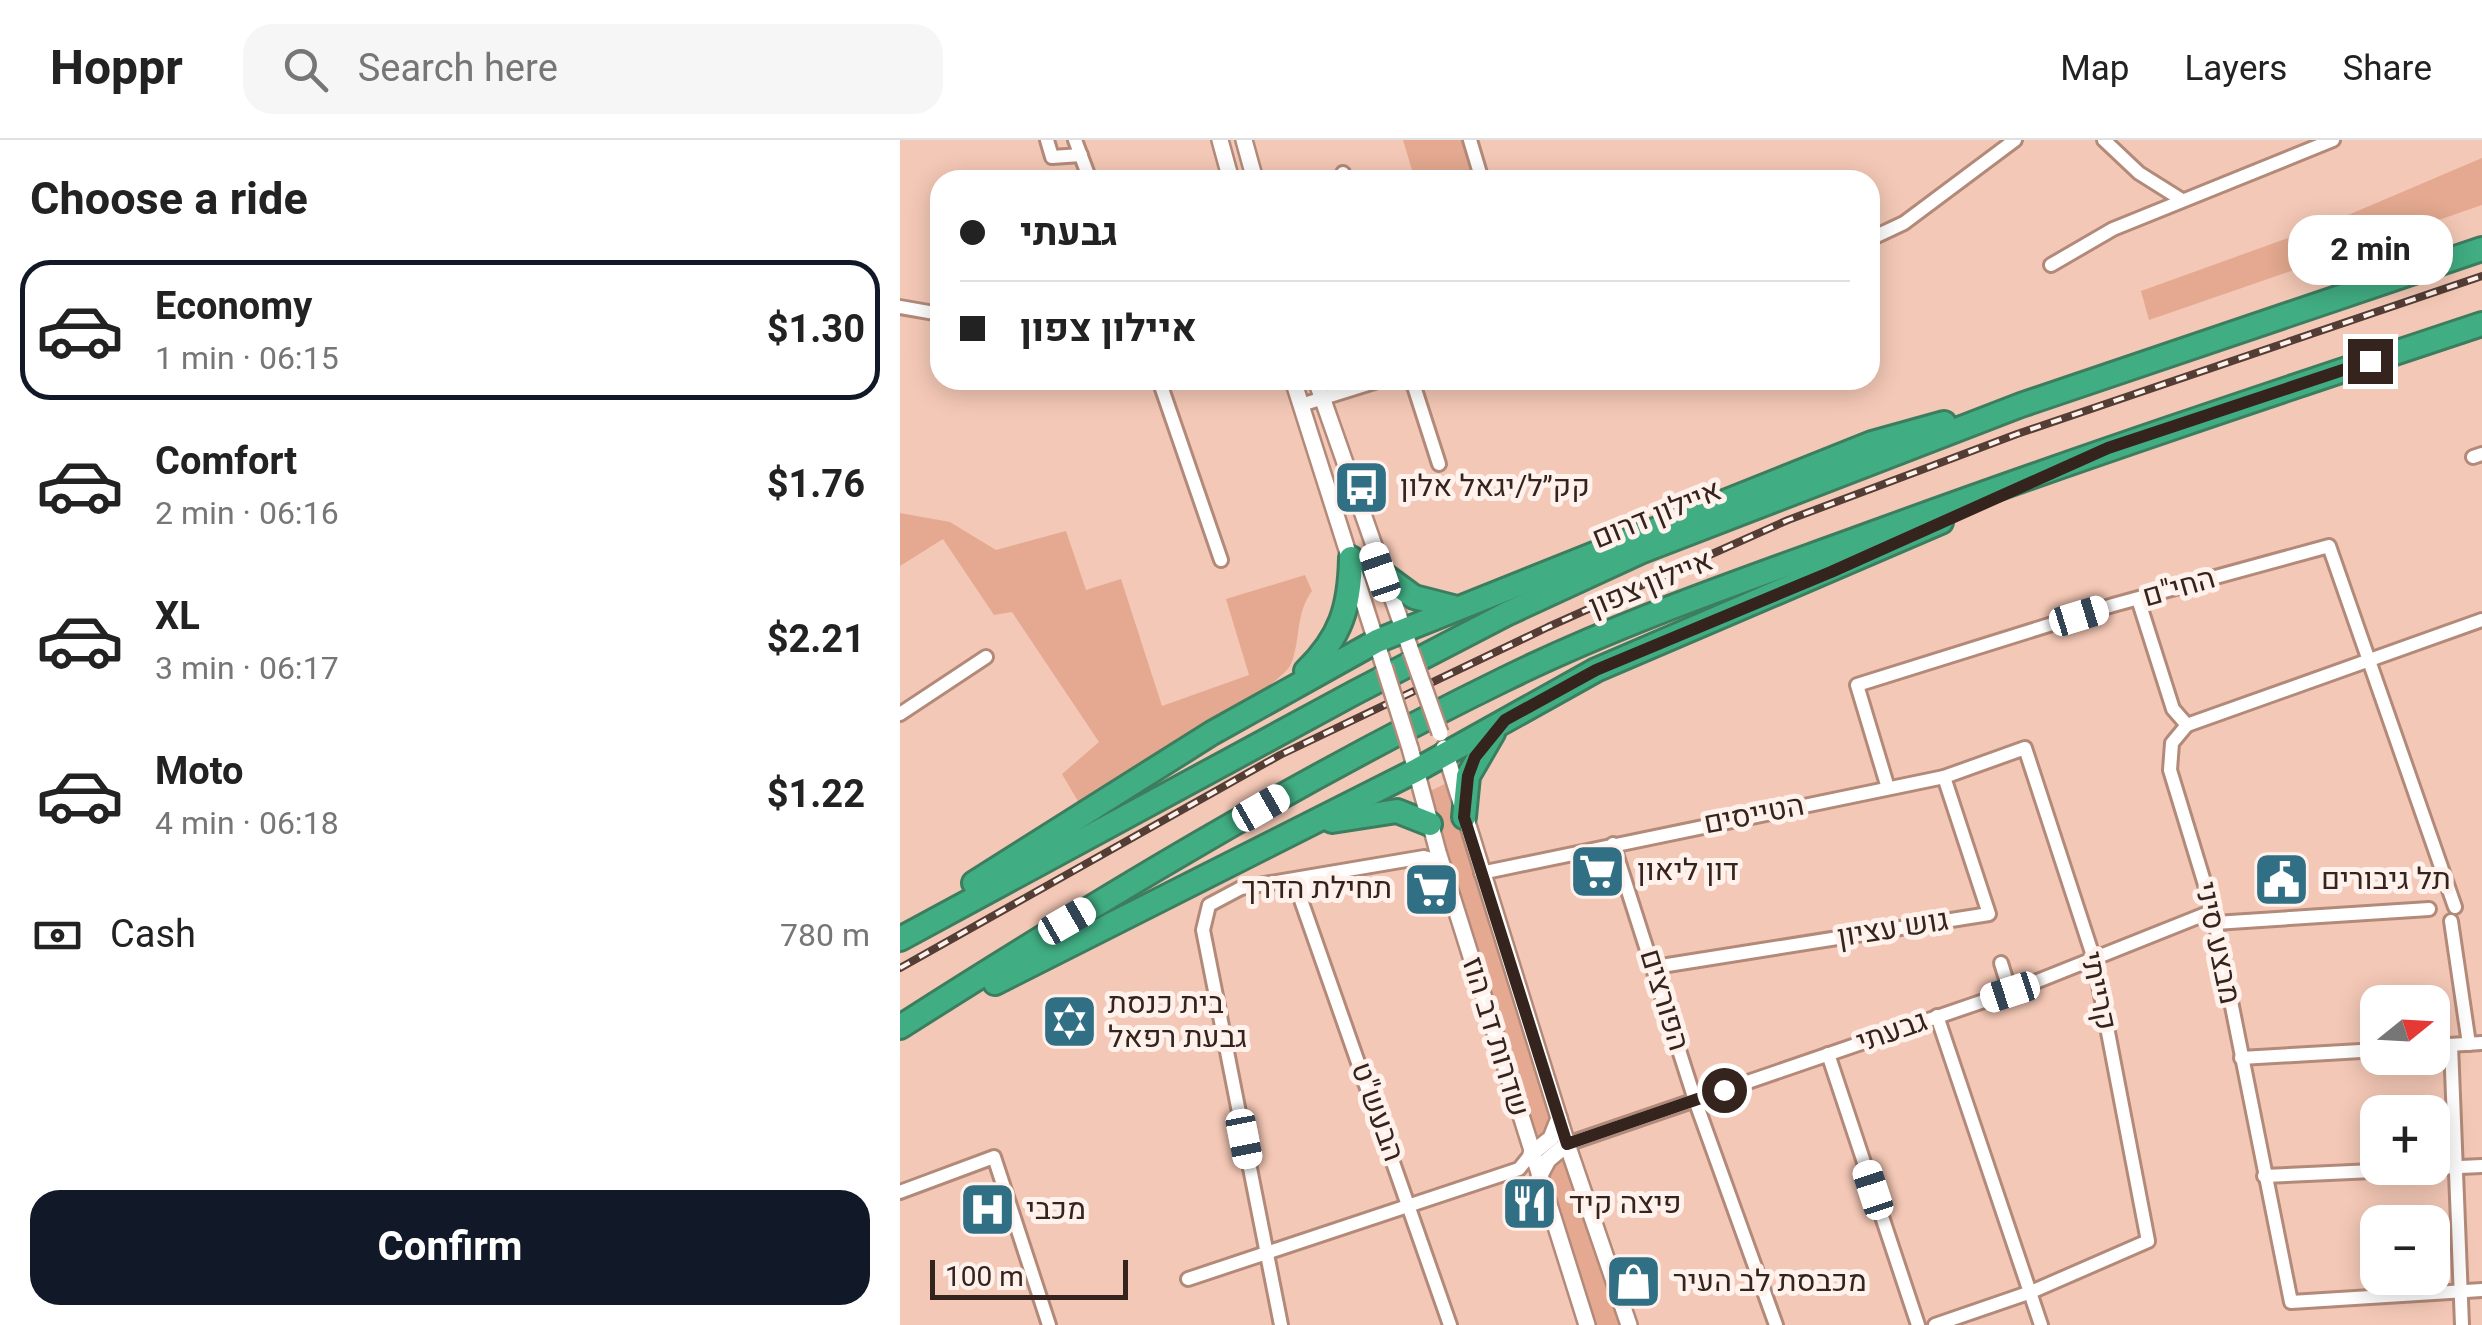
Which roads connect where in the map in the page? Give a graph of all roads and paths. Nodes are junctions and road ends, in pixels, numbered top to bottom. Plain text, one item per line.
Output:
1 (1047, 140) edge
2 (1076, 140) edge
3 (1220, 140) edge
4 (1244, 140) edge
5 (1470, 140) edge
6 (2015, 140) edge
7 (2104, 140) edge
8 (2333, 140) edge
9 (1081, 155) junction
10 (1086, 170) edge
11 (1228, 170) edge
12 (1252, 170) edge
13 (1479, 170) edge
14 (2182, 200) junction
15 (1880, 234) edge
16 (2482, 250) edge
17 (2051, 265) dead end
18 (900, 307) edge
19 (930, 312) edge
20 (2482, 324) edge
21 (1162, 390) edge
22 (1296, 390) edge
23 (1319, 390) edge
24 (1349, 390) edge
25 (1415, 390) edge
26 (1322, 398) junction
27 (1301, 404) junction
28 (2020, 405) junction
29 (2108, 448) junction
30 (1439, 464) dead end
31 (1351, 558) junction
32 (1220, 560) dead end
33 (1380, 572) junction
34 (2138, 599) junction
35 (1453, 607) junction
36 (2482, 620) edge
37 (1407, 640) junction
38 (1377, 641) junction
39 (986, 658) dead end
40 (2368, 661) junction
41 (1286, 690) junction
42 (900, 714) edge
43 (1505, 720) junction
44 (2186, 725) junction
45 (1443, 744) junction
46 (2025, 748) joint
47 (1413, 760) junction
48 (1944, 776) junction
49 (1888, 788) junction
50 (1464, 817) junction
51 (1299, 827) junction
52 (1432, 834) junction
53 (1613, 844) junction
54 (1432, 859) junction
55 (1480, 872) junction
56 (1313, 879) junction
57 (1286, 882) junction
58 (1301, 900) junction
59 (2429, 909) dead end
60 (2214, 917) junction
61 (900, 929) edge
62 (900, 938) edge
63 (2094, 960) junction
64 (2001, 963) dead end
65 (1655, 966) junction
66 (2010, 992) junction
67 (1937, 1016) junction
68 (900, 1031) edge
69 (2476, 1044) edge
70 (2451, 1045) joint
71 (2360, 1051) edge
72 (1828, 1054) junction
73 (2241, 1058) junction
74 (1695, 1100) junction
75 (1559, 1118) junction
76 (1567, 1144) junction
77 (1531, 1154) junction
78 (2482, 1166) edge
79 (2456, 1167) junction
80 (1519, 1169) junction
81 (2264, 1176) junction
82 (1539, 1177) junction
83 (900, 1192) edge
84 (1410, 1204) junction
85 (1266, 1252) junction
86 (1188, 1279) dead end
87 (2482, 1290) edge
88 (2030, 1292) junction
89 (2460, 1292) junction
90 (1049, 1325) edge
91 (1281, 1325) edge
92 (1450, 1325) edge
93 (1587, 1325) edge
94 (1629, 1325) edge
95 (1776, 1325) edge
96 (1918, 1325) edge
97 (1934, 1325) edge
98 (2041, 1325) edge
99 (2462, 1325) edge

1 - 9 street
2 - 9 street
3 - 11 street
4 - 12 street
5 - 13 street
6 - 15 street
7 - 14 street
8 - 14 street
9 - 10 street
14 - 17 street
16 - 28 highway, איילון דרום
18 - 19 street
20 - 29 highway, איילון צפון
21 - 32 street
22 - 27 street, שדרות דב הוז
23 - 26 street, שדרות דב הוז
24 - 26 street
25 - 30 street
26 - 27 street
26 - 33 street, שדרות דב הוז
27 - 31 street, שדרות דב הוז
28 - 35 highway
28 - 62 highway, איילון דרום
29 - 43 highway
29 - 68 highway, איילון צפון
31 - 38 street, שדרות דב הוז
31 - 41 highway
33 - 35 highway
33 - 37 street, שדרות דב הוז
34 - 40 street, החי"ם
34 - 44 street
34 - 49 street, החי"ם
35 - 37 highway
36 - 40 street
37 - 38 highway
37 - 45 street, שדרות דב הוז, bridge
38 - 41 highway
38 - 47 street, שדרות דב הוז, bridge
39 - 42 street
40 - 44 street
40 - 69 street
41 - 61 highway
43 - 45 highway
43 - 50 highway
44 - 60 street, מבצע סיני
45 - 47 highway
45 - 50 street, שדרות דב הוז
46 - 48 street, הטייסים
46 - 63 street, קרייתי
47 - 51 highway
47 - 52 street, שדרות דב הוז
48 - 49 street, הטייסים
48 - 65 street, גוש עציון
49 - 53 street, הטייסים
50 - 55 street, שדרות דב הוז
51 - 52 highway
51 - 68 highway
52 - 54 street, שדרות דב הוז
53 - 55 street, הטייסים
53 - 65 street, הפורצים
54 - 56 street
54 - 77 street, שדרות דב הוז
55 - 75 street, שדרות דב הוז
56 - 57 street
56 - 58 street
57 - 58 street, הבעש"ט
57 - 85 street
58 - 84 street, הבעש"ט
59 - 60 street, גבעתי
60 - 63 street, גבעתי
60 - 73 street, מבצע סיני
63 - 66 street, גבעתי
63 - 88 street, קרייתי
64 - 66 street
65 - 74 street, הפורצים
66 - 67 street, גבעתי
67 - 72 street, גבעתי
67 - 88 street
69 - 70 street
70 - 79 street
71 - 73 street
72 - 74 street, גבעתי
72 - 96 street
73 - 81 street, מבצע סיני
74 - 76 street, גבעתי
74 - 95 street, הפורצים
75 - 76 street, שדרות דב הוז
75 - 77 street
76 - 82 street
76 - 94 street, שדרות דב הוז
77 - 80 street
77 - 82 street, שדרות דב הוז
78 - 79 street
79 - 81 street
79 - 89 street
80 - 82 street
80 - 84 street
81 - 89 street, מבצע סיני
82 - 93 street, שדרות דב הוז
83 - 90 street
84 - 85 street
84 - 92 street, הבעש"ט
85 - 86 street
85 - 91 street
87 - 89 street
88 - 97 street
88 - 98 street
89 - 99 street

